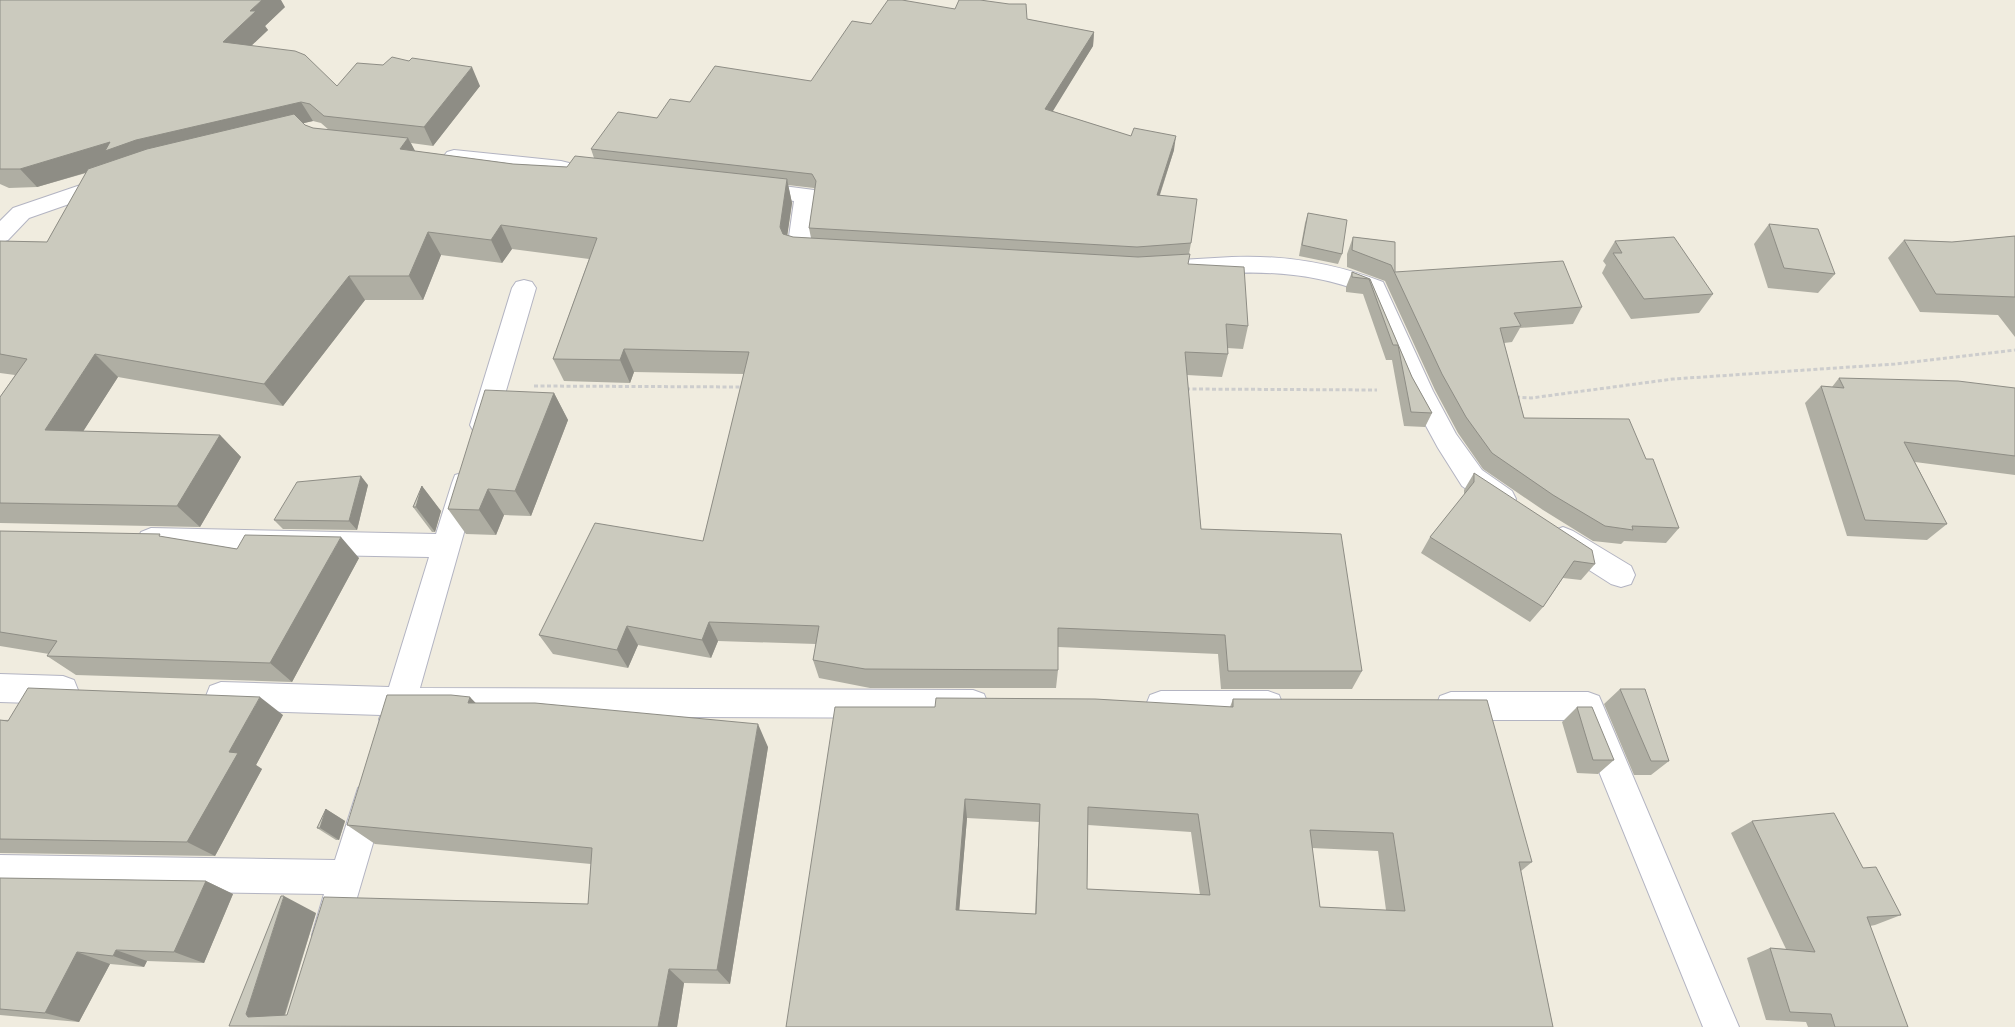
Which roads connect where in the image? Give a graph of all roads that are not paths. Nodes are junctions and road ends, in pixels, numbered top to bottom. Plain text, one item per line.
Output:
1 (435, 155) edge
2 (582, 171) edge
3 (131, 175) edge
4 (728, 187) edge
5 (0, 235) edge
6 (848, 254) edge
7 (1154, 270) edge
8 (524, 288) dead end
9 (1517, 510) edge
10 (1548, 530) edge
11 (129, 539) edge
12 (446, 546) junction
13 (1621, 575) dead end
14 (0, 688) edge
15 (90, 691) edge
16 (190, 695) edge
17 (400, 702) junction
18 (1000, 704) edge
19 (1129, 705) edge
20 (1299, 705) edge
21 (1418, 706) edge
22 (0, 872) edge
23 (346, 876) junction
24 (321, 961) edge
25 (1722, 1027) edge

1 - 2 street
3 - 5 street
4 - 6 street
7 - 9 street
8 - 12 street
10 - 13 street
11 - 12 street
12 - 17 street
14 - 15 street
16 - 17 street
17 - 18 street
17 - 23 street
19 - 20 street
21 - 25 street
22 - 23 street
23 - 24 street

